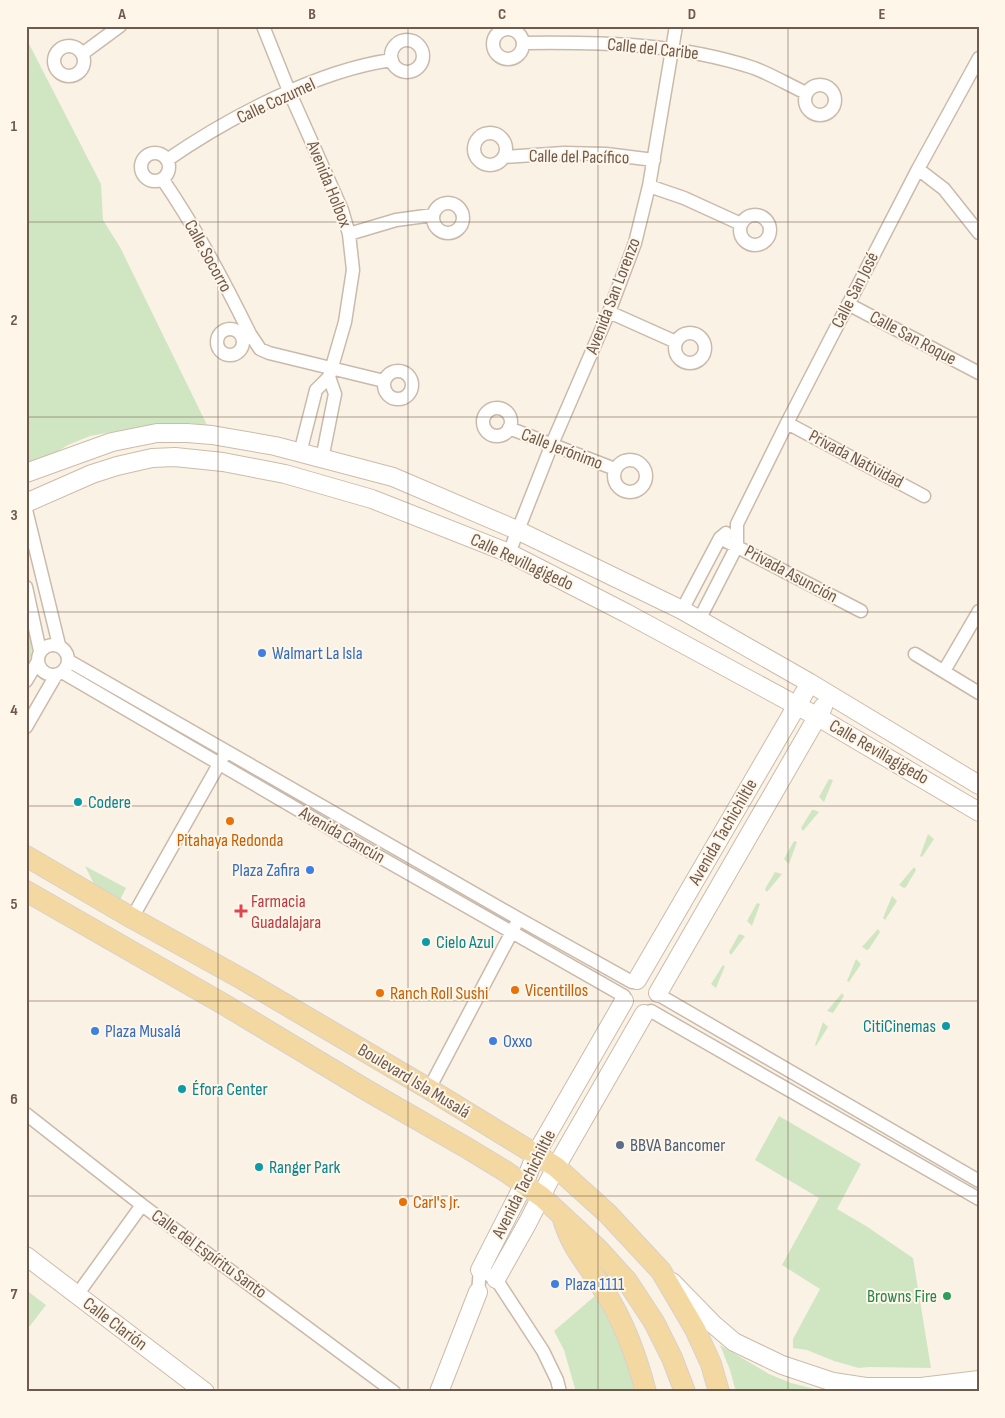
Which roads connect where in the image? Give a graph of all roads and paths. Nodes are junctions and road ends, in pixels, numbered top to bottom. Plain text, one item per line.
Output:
1 (120, 26) edge
2 (263, 26) edge
3 (676, 26) edge
4 (523, 43) dead end
5 (672, 48) junction
6 (82, 54) dead end
7 (979, 58) edge
8 (392, 60) dead end
9 (289, 91) junction
10 (806, 93) dead end
11 (504, 157) dead end
12 (167, 160) junction
13 (654, 160) junction
14 (918, 168) junction
15 (162, 180) junction
16 (650, 186) junction
17 (433, 215) dead end
18 (741, 224) dead end
19 (979, 233) edge
20 (350, 234) junction
21 (848, 304) junction
22 (609, 312) junction
23 (676, 342) dead end
24 (330, 372) junction
25 (979, 373) edge
26 (384, 381) dead end
27 (787, 423) junction
28 (509, 428) dead end
29 (552, 444) junction
30 (300, 453) junction
31 (322, 459) junction
32 (616, 469) dead end
33 (26, 473) edge
34 (924, 496) dead end
35 (26, 502) edge
36 (26, 510) edge
37 (737, 524) junction
38 (519, 531) junction
39 (720, 538) junction
40 (737, 546) junction
41 (509, 553) junction
42 (26, 587) edge
43 (682, 610) junction
44 (861, 611) dead end
45 (979, 611) edge
46 (699, 620) junction
47 (59, 646) junction
48 (915, 654) dead end
49 (39, 656) junction
50 (69, 661) junction
51 (944, 671) junction
52 (59, 674) junction
53 (26, 681) edge
54 (810, 684) junction
55 (979, 693) edge
56 (830, 696) junction
57 (797, 705) junction
58 (818, 717) junction
59 (26, 727) edge
60 (226, 752) junction
61 (220, 764) junction
62 (979, 785) edge
63 (979, 812) edge
64 (26, 856) edge
65 (26, 891) edge
66 (132, 918) junction
67 (519, 919) junction
68 (512, 932) junction
69 (242, 979) junction
70 (629, 990) junction
71 (658, 994) junction
72 (225, 1005) junction
73 (648, 1012) junction
74 (429, 1089) junction
75 (26, 1114) edge
76 (536, 1154) junction
77 (556, 1167) junction
78 (979, 1181) edge
79 (524, 1184) junction
80 (542, 1197) junction
81 (979, 1199) edge
82 (142, 1205) junction
83 (562, 1214) junction
84 (26, 1256) edge
85 (480, 1270) junction
86 (662, 1271) junction
87 (496, 1279) junction
88 (478, 1292) junction
89 (77, 1295) junction
90 (979, 1380) edge
91 (205, 1392) edge
92 (394, 1392) edge
93 (439, 1392) edge
94 (560, 1392) edge
95 (646, 1392) edge
96 (685, 1392) edge
97 (719, 1392) edge

1 - 6 street
2 - 9 street, Avenida Holbox
3 - 5 street, Avenida San Lorenzo
4 - 5 street, Calle del Caribe
5 - 10 street, Calle del Caribe
5 - 13 street, Avenida San Lorenzo
7 - 14 street, Calle San José
8 - 9 street, Calle Cozumel
9 - 12 street, Calle Cozumel
9 - 20 street, Avenida Holbox
11 - 13 street, Calle del Pacífico
12 - 15 street
12 - 15 street
13 - 16 street, Avenida San Lorenzo
14 - 19 street
14 - 21 street, Calle San José
15 - 24 street, Calle Socorro
16 - 18 street
16 - 22 street, Avenida San Lorenzo
17 - 20 street
20 - 24 street, Avenida Holbox
21 - 25 street, Calle San Roque
21 - 27 street, Calle San José
22 - 23 street
22 - 29 street, Avenida San Lorenzo
24 - 26 street, Calle Socorro
24 - 30 street, Avenida Holbox
24 - 31 street, Avenida Holbox
27 - 34 street, Privada Natividad
27 - 37 street, Calle San José
28 - 29 street, Calle Jerónimo
29 - 32 street, Calle Jerónimo
29 - 38 street, Avenida San Lorenzo
30 - 31 street, Calle Revillagigedo
30 - 33 street, Calle Revillagigedo
31 - 38 street, Calle Revillagigedo
35 - 41 street, Calle Revillagigedo
36 - 47 street
37 - 39 street, Calle San José
37 - 40 street, Calle San José
38 - 41 street, Avenida San Lorenzo
38 - 43 street, Calle Revillagigedo
39 - 40 street, Privada Asunción
39 - 43 street, Calle San José
40 - 44 street, Privada Asunción
40 - 46 street, Calle San José
41 - 57 street, Calle Revillagigedo
42 - 49 street
43 - 46 street, Calle Revillagigedo
45 - 51 street
46 - 54 street, Calle Revillagigedo
47 - 49 street
47 - 50 street
48 - 51 street
49 - 52 street
49 - 53 street
50 - 52 street
50 - 60 street, Avenida Cancún
51 - 55 street
52 - 59 street
52 - 61 street, Avenida Cancún
54 - 56 street, Calle Revillagigedo
54 - 57 street, Avenida Tachichiltle
56 - 58 street, Avenida Tachichiltle
56 - 62 street, Calle Revillagigedo
57 - 58 street, Calle Revillagigedo
57 - 70 street, Avenida Tachichiltle
58 - 63 street, Calle Revillagigedo
58 - 71 street, Avenida Tachichiltle
60 - 61 street
60 - 67 street, Avenida Cancún
61 - 66 street
61 - 68 street, Avenida Cancún
64 - 66 main road, Boulevard Isla Musalá
65 - 72 main road, Boulevard Isla Musalá
66 - 69 main road, Boulevard Isla Musalá
67 - 68 street
67 - 70 street, Avenida Cancún
68 - 70 street, Avenida Cancún
68 - 74 street
69 - 72 main road
69 - 74 main road, Boulevard Isla Musalá
70 - 71 street
70 - 73 street
70 - 76 street, Avenida Tachichiltle
71 - 73 street
71 - 78 street
72 - 79 main road, Boulevard Isla Musalá
73 - 77 street, Avenida Tachichiltle
73 - 81 street
74 - 76 main road, Boulevard Isla Musalá
75 - 82 street, Calle del Espíritu Santo
76 - 77 main road, Boulevard Isla Musalá
76 - 79 street, Avenida Tachichiltle
77 - 80 street, Avenida Tachichiltle
77 - 86 main road, Boulevard Isla Musalá
79 - 80 main road, Boulevard Isla Musalá
79 - 85 street, Avenida Tachichiltle
80 - 83 main road, Boulevard Isla Musalá
80 - 87 street, Avenida Tachichiltle
82 - 89 street
82 - 92 street, Calle del Espíritu Santo
83 - 95 main road
83 - 96 main road, Boulevard Isla Musalá
84 - 89 street, Calle Clarión
85 - 87 street
85 - 88 street, Avenida Tachichiltle
86 - 90 street
86 - 97 main road, Boulevard Isla Musalá
87 - 88 street, Avenida Tachichiltle
87 - 94 street
88 - 93 street, Avenida Tachichiltle
89 - 91 street, Calle Clarión

